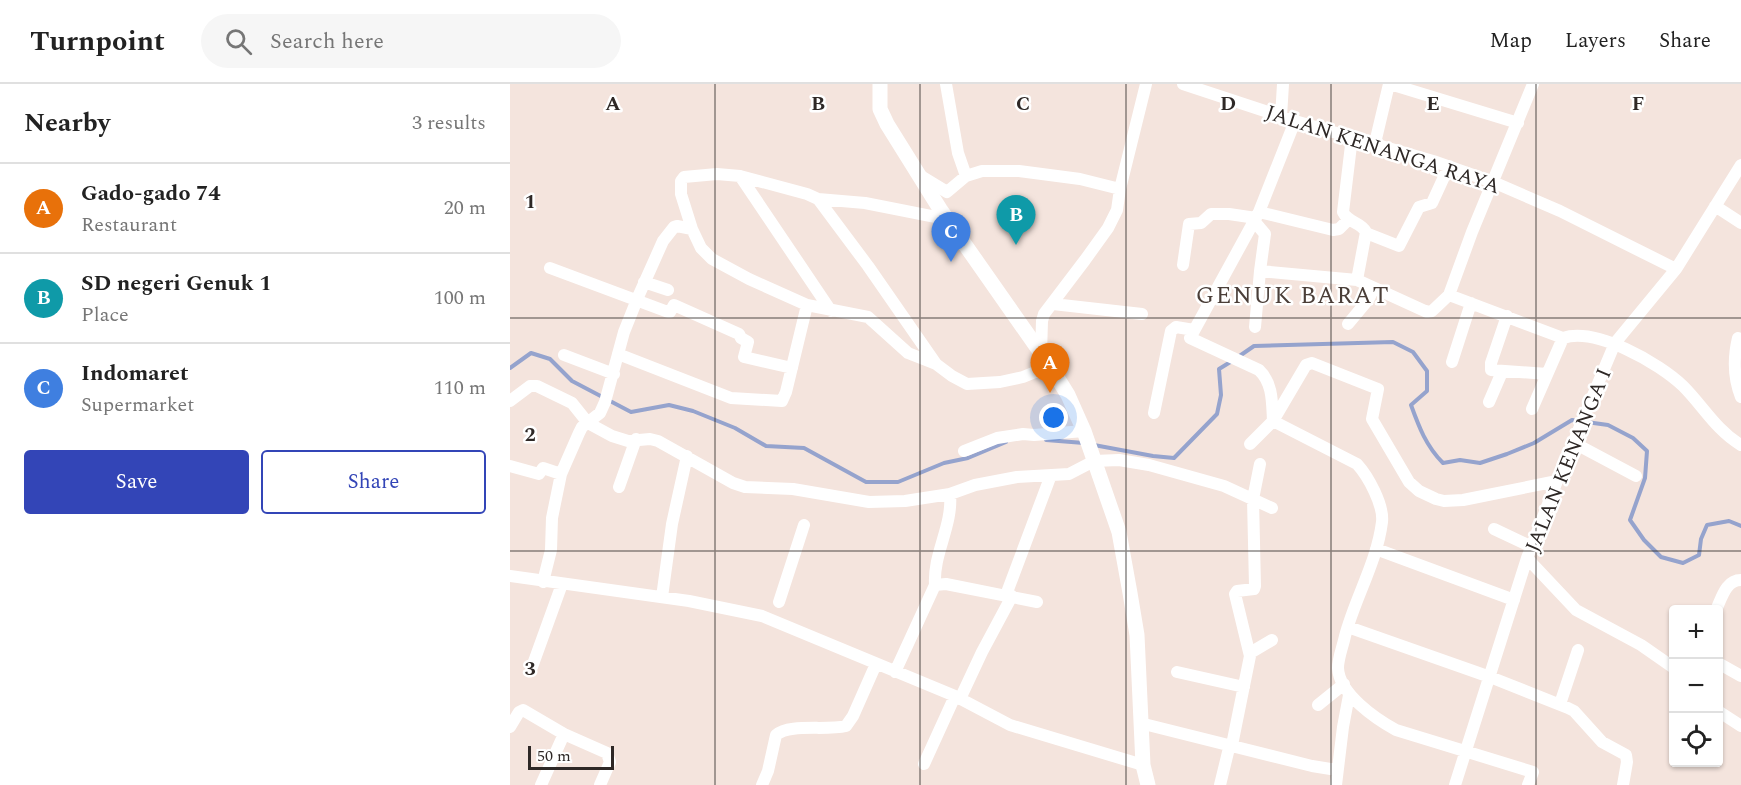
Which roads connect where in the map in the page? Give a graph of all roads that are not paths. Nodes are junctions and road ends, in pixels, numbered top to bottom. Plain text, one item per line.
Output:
1 (880, 84) edge
2 (946, 84) edge
3 (1146, 84) edge
4 (1183, 84) edge
5 (1283, 84) edge
6 (1390, 84) edge
7 (1533, 84) edge
8 (1281, 117) junction
9 (1294, 121) junction
10 (1518, 123) junction
11 (1352, 137) junction
12 (1375, 143) junction
13 (1741, 165) edge
14 (1449, 166) junction
15 (740, 176) junction
16 (966, 176) junction
17 (921, 180) junction
18 (1493, 182) junction
19 (1120, 189) junction
20 (818, 199) junction
21 (1715, 206) junction
22 (943, 214) junction
23 (1256, 217) junction
24 (1348, 220) junction
25 (1741, 223) edge
26 (692, 229) junction
27 (1366, 233) junction
28 (1182, 265) dead end
29 (550, 268) dead end
30 (1676, 268) junction
31 (1260, 271) junction
32 (1357, 280) junction
33 (644, 282) junction
34 (1374, 288) junction
35 (668, 290) dead end
36 (1449, 295) junction
37 (636, 300) junction
38 (1471, 303) junction
39 (1053, 304) junction
40 (807, 306) junction
41 (831, 311) junction
42 (1142, 314) dead end
43 (1507, 316) junction
44 (1348, 324) dead end
45 (1255, 327) dead end
46 (1194, 330) junction
47 (1563, 338) junction
48 (1738, 338) dead end
49 (1615, 343) junction
50 (1041, 353) junction
51 (618, 354) junction
52 (564, 355) dead end
53 (1452, 362) dead end
54 (936, 364) junction
55 (1050, 366) junction
56 (792, 368) junction
57 (1502, 372) junction
58 (614, 374) junction
59 (1547, 374) junction
60 (1741, 397) edge
61 (510, 401) edge
62 (1489, 402) dead end
63 (1532, 409) dead end
64 (1154, 413) dead end
65 (1273, 422) junction
66 (588, 423) junction
67 (1085, 434) junction
68 (1577, 437) junction
69 (636, 440) junction
70 (1250, 444) dead end
71 (1741, 445) edge
72 (964, 451) dead end
73 (687, 456) junction
74 (1093, 459) junction
75 (1260, 464) dead end
76 (510, 466) edge
77 (561, 474) junction
78 (1051, 475) junction
79 (1636, 476) dead end
80 (1557, 481) junction
81 (619, 487) dead end
82 (950, 494) junction
83 (1253, 499) junction
84 (1272, 508) dead end
85 (804, 525) dead end
86 (1494, 529) dead end
87 (1376, 549) junction
88 (1529, 553) junction
89 (510, 576) edge
90 (1741, 580) edge
91 (543, 582) junction
92 (562, 584) junction
93 (935, 585) junction
94 (1009, 596) junction
95 (662, 597) junction
96 (1514, 600) junction
97 (1037, 602) dead end
98 (1718, 605) edge
99 (776, 611) junction
100 (1348, 627) junction
101 (1272, 640) dead end
102 (1578, 650) dead end
103 (1250, 653) junction
104 (876, 664) junction
105 (1669, 665) edge
106 (1723, 665) edge
107 (532, 667) dead end
108 (895, 672) junction
109 (1177, 672) dead end
110 (1741, 676) edge
111 (1490, 677) junction
112 (1244, 687) junction
113 (1347, 689) junction
114 (957, 697) junction
115 (1560, 704) junction
116 (1318, 705) dead end
117 (1722, 713) edge
118 (1140, 723) junction
119 (1741, 726) edge
120 (510, 728) edge
121 (564, 734) junction
122 (1231, 745) junction
123 (1466, 750) junction
124 (924, 764) dead end
125 (1143, 765) junction
126 (1337, 770) junction
127 (541, 785) edge
128 (600, 785) edge
129 (762, 785) edge
130 (1148, 785) edge
131 (1220, 785) edge
132 (1336, 785) edge
133 (1455, 785) edge
134 (1528, 785) edge
135 (1623, 785) edge

1 - 17 street
2 - 16 street
3 - 19 street
4 - 8 street, JALAN KENANGA RAYA
5 - 8 street
6 - 10 street
6 - 12 street
7 - 10 street
8 - 9 street, JALAN KENANGA RAYA
9 - 11 street, JALAN KENANGA RAYA
9 - 23 street
10 - 18 street
11 - 12 street, JALAN KENANGA RAYA
11 - 24 street
12 - 14 street, JALAN KENANGA RAYA
13 - 21 street, JALAN KENANGA I
14 - 18 street, JALAN KENANGA RAYA
14 - 27 street
15 - 20 street
15 - 26 street
15 - 41 street
16 - 17 street
16 - 19 street
17 - 22 street
18 - 30 street, JALAN KENANGA RAYA
18 - 36 street
19 - 39 street
20 - 22 street
20 - 54 street
21 - 25 street
21 - 30 street, JALAN KENANGA I
22 - 50 street
23 - 24 street
23 - 28 street
23 - 31 street
23 - 46 street
24 - 27 street
26 - 33 street
26 - 40 street
27 - 32 street
29 - 37 street
30 - 49 street, JALAN KENANGA I
31 - 32 street
31 - 45 street
32 - 34 street
33 - 35 street
33 - 37 street
34 - 36 street
34 - 44 street
36 - 38 street
37 - 51 street
37 - 56 street
38 - 43 street
38 - 53 street
39 - 42 street
39 - 50 street
40 - 41 street
40 - 56 street
41 - 54 street
43 - 47 street
43 - 57 street
46 - 64 street
46 - 65 street
47 - 49 street
47 - 59 street
48 - 60 street
49 - 68 street, JALAN KENANGA I
49 - 71 street
50 - 55 street
51 - 56 street
51 - 58 street
52 - 58 street
54 - 55 street
55 - 67 street
57 - 59 street
57 - 62 street
58 - 66 street
59 - 63 street
61 - 66 street
65 - 70 street
65 - 80 street
65 - 87 street
66 - 69 street
66 - 77 street
67 - 72 street
67 - 74 street
68 - 79 street
68 - 80 street, JALAN KENANGA I
69 - 73 street
69 - 81 street
73 - 82 street
73 - 95 street
74 - 78 street
74 - 83 street
74 - 118 street
75 - 83 street
76 - 77 street
77 - 91 street
78 - 82 street
78 - 94 street
80 - 88 street, JALAN KENANGA I
82 - 93 street
83 - 84 street
83 - 103 street
85 - 99 street
86 - 88 street
87 - 96 street
87 - 100 street
88 - 96 street, JALAN KENANGA I
88 - 105 street
89 - 91 street
90 - 98 street
91 - 92 street
92 - 95 street
92 - 107 street
93 - 94 street
93 - 108 street
94 - 97 street
94 - 114 street
95 - 99 street
96 - 111 street, JALAN KENANGA I
99 - 104 street
100 - 111 street
100 - 113 street
101 - 103 street
102 - 115 street
103 - 112 street
104 - 108 street
104 - 129 street
106 - 110 street
108 - 114 street
109 - 112 street
111 - 115 street
111 - 123 street, JALAN KENANGA I
112 - 122 street
113 - 116 street
113 - 123 street
113 - 126 street
114 - 124 street
114 - 125 street
115 - 135 street
117 - 119 street
118 - 122 street
118 - 125 street
120 - 121 street
121 - 127 street
121 - 128 street
122 - 126 street
122 - 131 street
123 - 133 street, JALAN KENANGA I
123 - 134 street
125 - 130 street
126 - 132 street

